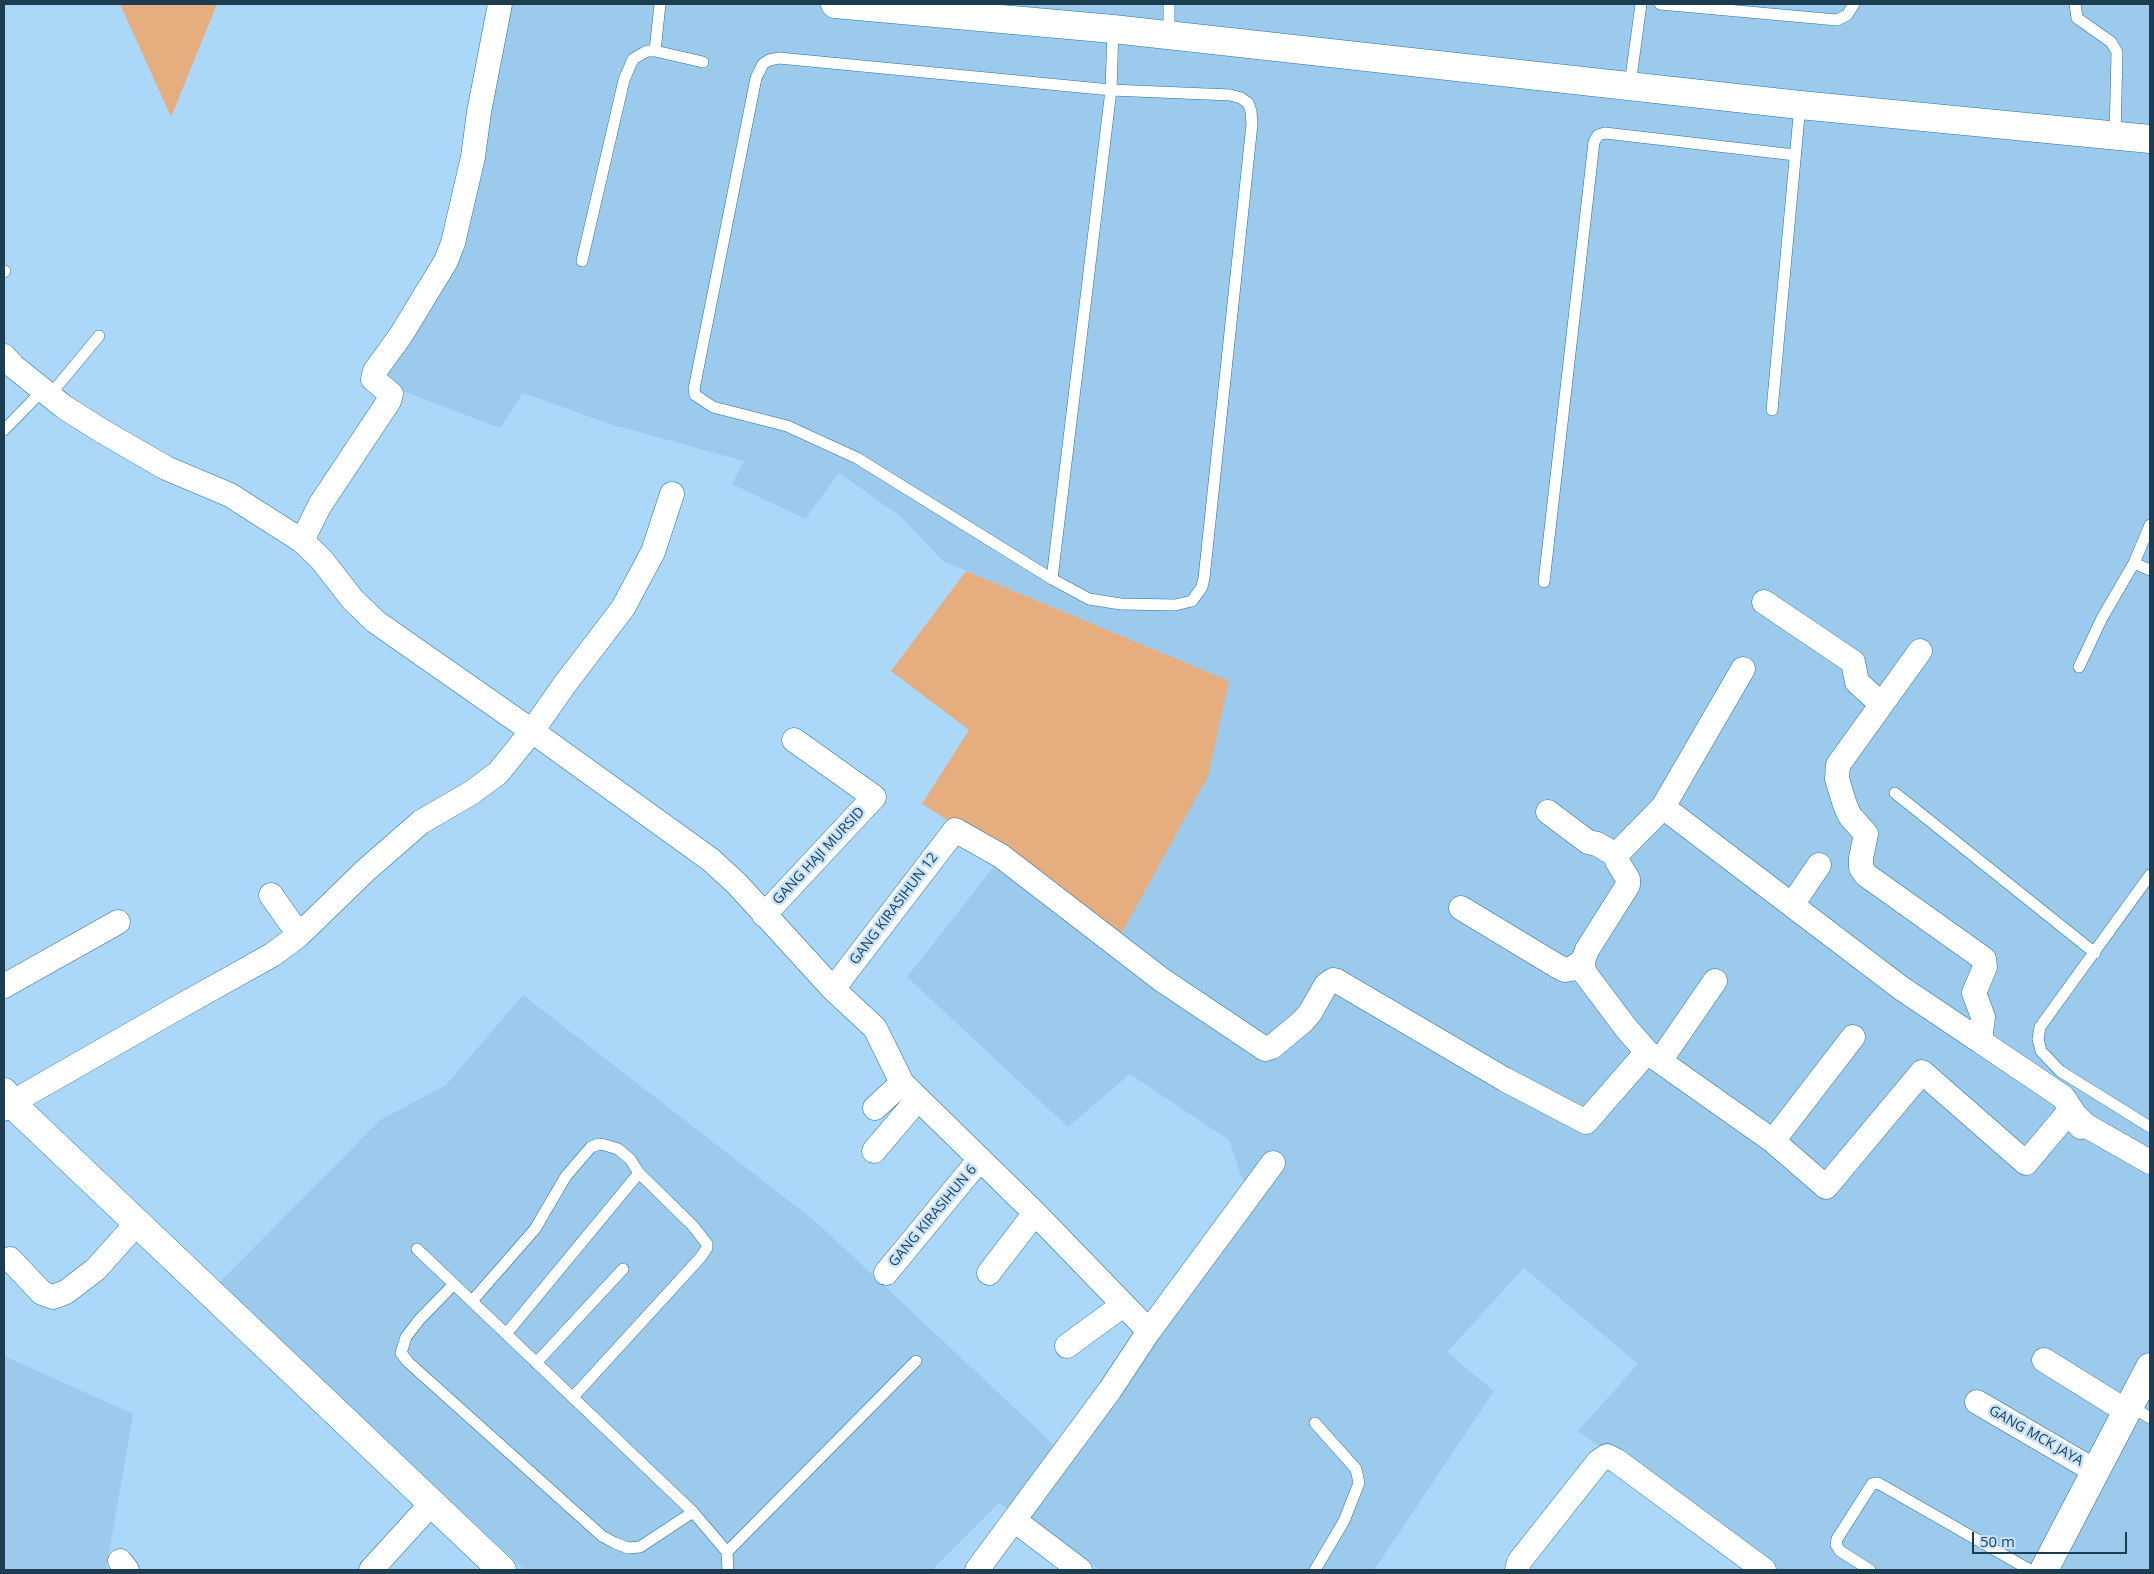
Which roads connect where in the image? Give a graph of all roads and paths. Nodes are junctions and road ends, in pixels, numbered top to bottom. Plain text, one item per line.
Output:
1 (500, 4) edge
2 (660, 4) edge
3 (835, 4) edge
4 (1169, 4) edge
5 (1641, 4) edge
6 (1660, 4) edge
7 (1854, 4) edge
8 (2075, 4) edge
9 (1113, 29) junction
10 (1169, 35) junction
11 (655, 51) junction
12 (703, 62) dead end
13 (1630, 85) junction
14 (1111, 90) junction
15 (1800, 105) junction
16 (2115, 136) junction
17 (2150, 139) edge
18 (1795, 156) junction
19 (582, 261) dead end
20 (99, 336) dead end
21 (4, 356) edge
22 (46, 393) junction
23 (1772, 410) dead end
24 (4, 430) edge
25 (672, 494) dead end
26 (2150, 525) edge
27 (302, 541) junction
28 (2134, 563) junction
29 (2150, 570) edge
30 (1052, 579) junction
31 (1544, 582) dead end
32 (1764, 602) dead end
33 (1920, 651) dead end
34 (2079, 667) dead end
35 (1742, 669) dead end
36 (1881, 704) junction
37 (532, 731) junction
38 (794, 740) dead end
39 (1895, 793) dead end
40 (1663, 807) junction
41 (1548, 812) dead end
42 (1616, 855) junction
43 (1819, 865) dead end
44 (2150, 875) edge
45 (271, 895) dead end
46 (1792, 905) junction
47 (1461, 908) dead end
48 (764, 916) junction
49 (118, 922) dead end
50 (300, 933) junction
51 (2095, 953) junction
52 (1583, 961) junction
53 (1715, 981) dead end
54 (4, 986) edge
55 (833, 989) junction
56 (1853, 1038) dead end
57 (1980, 1041) junction
58 (1654, 1056) junction
59 (910, 1091) junction
60 (6, 1101) edge
61 (875, 1108) dead end
62 (2150, 1127) edge
63 (1773, 1141) junction
64 (874, 1151) dead end
65 (980, 1159) junction
66 (2150, 1162) edge
67 (1273, 1163) dead end
68 (2150, 1167) edge
69 (639, 1173) junction
70 (1036, 1213) junction
71 (138, 1222) junction
72 (417, 1249) dead end
73 (10, 1259) dead end
74 (623, 1270) dead end
75 (886, 1273) dead end
76 (989, 1273) dead end
77 (453, 1285) junction
78 (472, 1301) junction
79 (1123, 1305) junction
80 (1149, 1332) junction
81 (506, 1334) junction
82 (1068, 1346) dead end
83 (2044, 1360) dead end
84 (916, 1361) dead end
85 (536, 1363) junction
86 (2150, 1367) edge
87 (573, 1397) junction
88 (1978, 1402) dead end
89 (2135, 1411) edge
90 (1315, 1423) dead end
91 (2095, 1471) junction
92 (432, 1503) junction
93 (693, 1512) junction
94 (1014, 1520) junction
95 (727, 1552) junction
96 (372, 1570) edge
97 (502, 1570) edge
98 (728, 1570) edge
99 (977, 1570) edge
100 (1080, 1570) edge
101 (1315, 1570) edge
102 (1517, 1570) edge
103 (1764, 1570) edge
104 (1870, 1570) edge
105 (2030, 1570) edge
106 (2044, 1570) edge

1 - 27 street
2 - 11 lane
3 - 9 street
4 - 10 lane
5 - 13 lane
6 - 7 lane
8 - 16 lane
9 - 10 street
9 - 14 lane
10 - 13 street
11 - 12 lane
11 - 19 lane
13 - 15 street
14 - 30 lane
14 - 30 lane
14 - 30 lane
15 - 16 street
15 - 18 lane
16 - 17 street
18 - 23 lane
18 - 31 lane
20 - 22 lane
21 - 22 street
22 - 24 lane
22 - 27 street
25 - 37 street
26 - 28 lane
27 - 37 street
28 - 29 lane
28 - 34 lane
32 - 36 street
33 - 36 street
35 - 40 street
36 - 57 street
37 - 48 street
37 - 50 street
38 - 48 street, GANG HAJI MURSID
39 - 51 lane
40 - 42 street
40 - 46 street
41 - 42 street
42 - 52 street
43 - 46 street
44 - 51 lane
45 - 50 street
46 - 57 street
47 - 52 street
48 - 55 street
49 - 54 street
50 - 60 street
51 - 62 lane
52 - 58 street
53 - 58 street
55 - 58 street, GANG KIRASIHUN 12
55 - 59 street
56 - 63 street
57 - 66 street
58 - 63 street
59 - 61 street
59 - 64 street
59 - 65 street
60 - 71 street
63 - 68 street
65 - 70 street
65 - 75 street, GANG KIRASIHUN 6
67 - 80 street
69 - 78 lane
69 - 81 lane
69 - 87 lane
70 - 76 street
70 - 79 street
71 - 73 street
71 - 92 street
72 - 77 lane
74 - 85 lane
77 - 78 lane
77 - 93 lane
78 - 81 lane
79 - 80 street
79 - 82 street
80 - 94 street
81 - 85 lane
83 - 89 street
84 - 95 lane
85 - 87 lane
86 - 89 street
87 - 93 lane
88 - 91 street, GANG MCK JAYA
89 - 91 street
90 - 101 lane
91 - 106 street
92 - 96 street
92 - 97 street
93 - 95 lane
94 - 99 street
94 - 100 street
95 - 98 lane
102 - 103 street
104 - 105 lane

